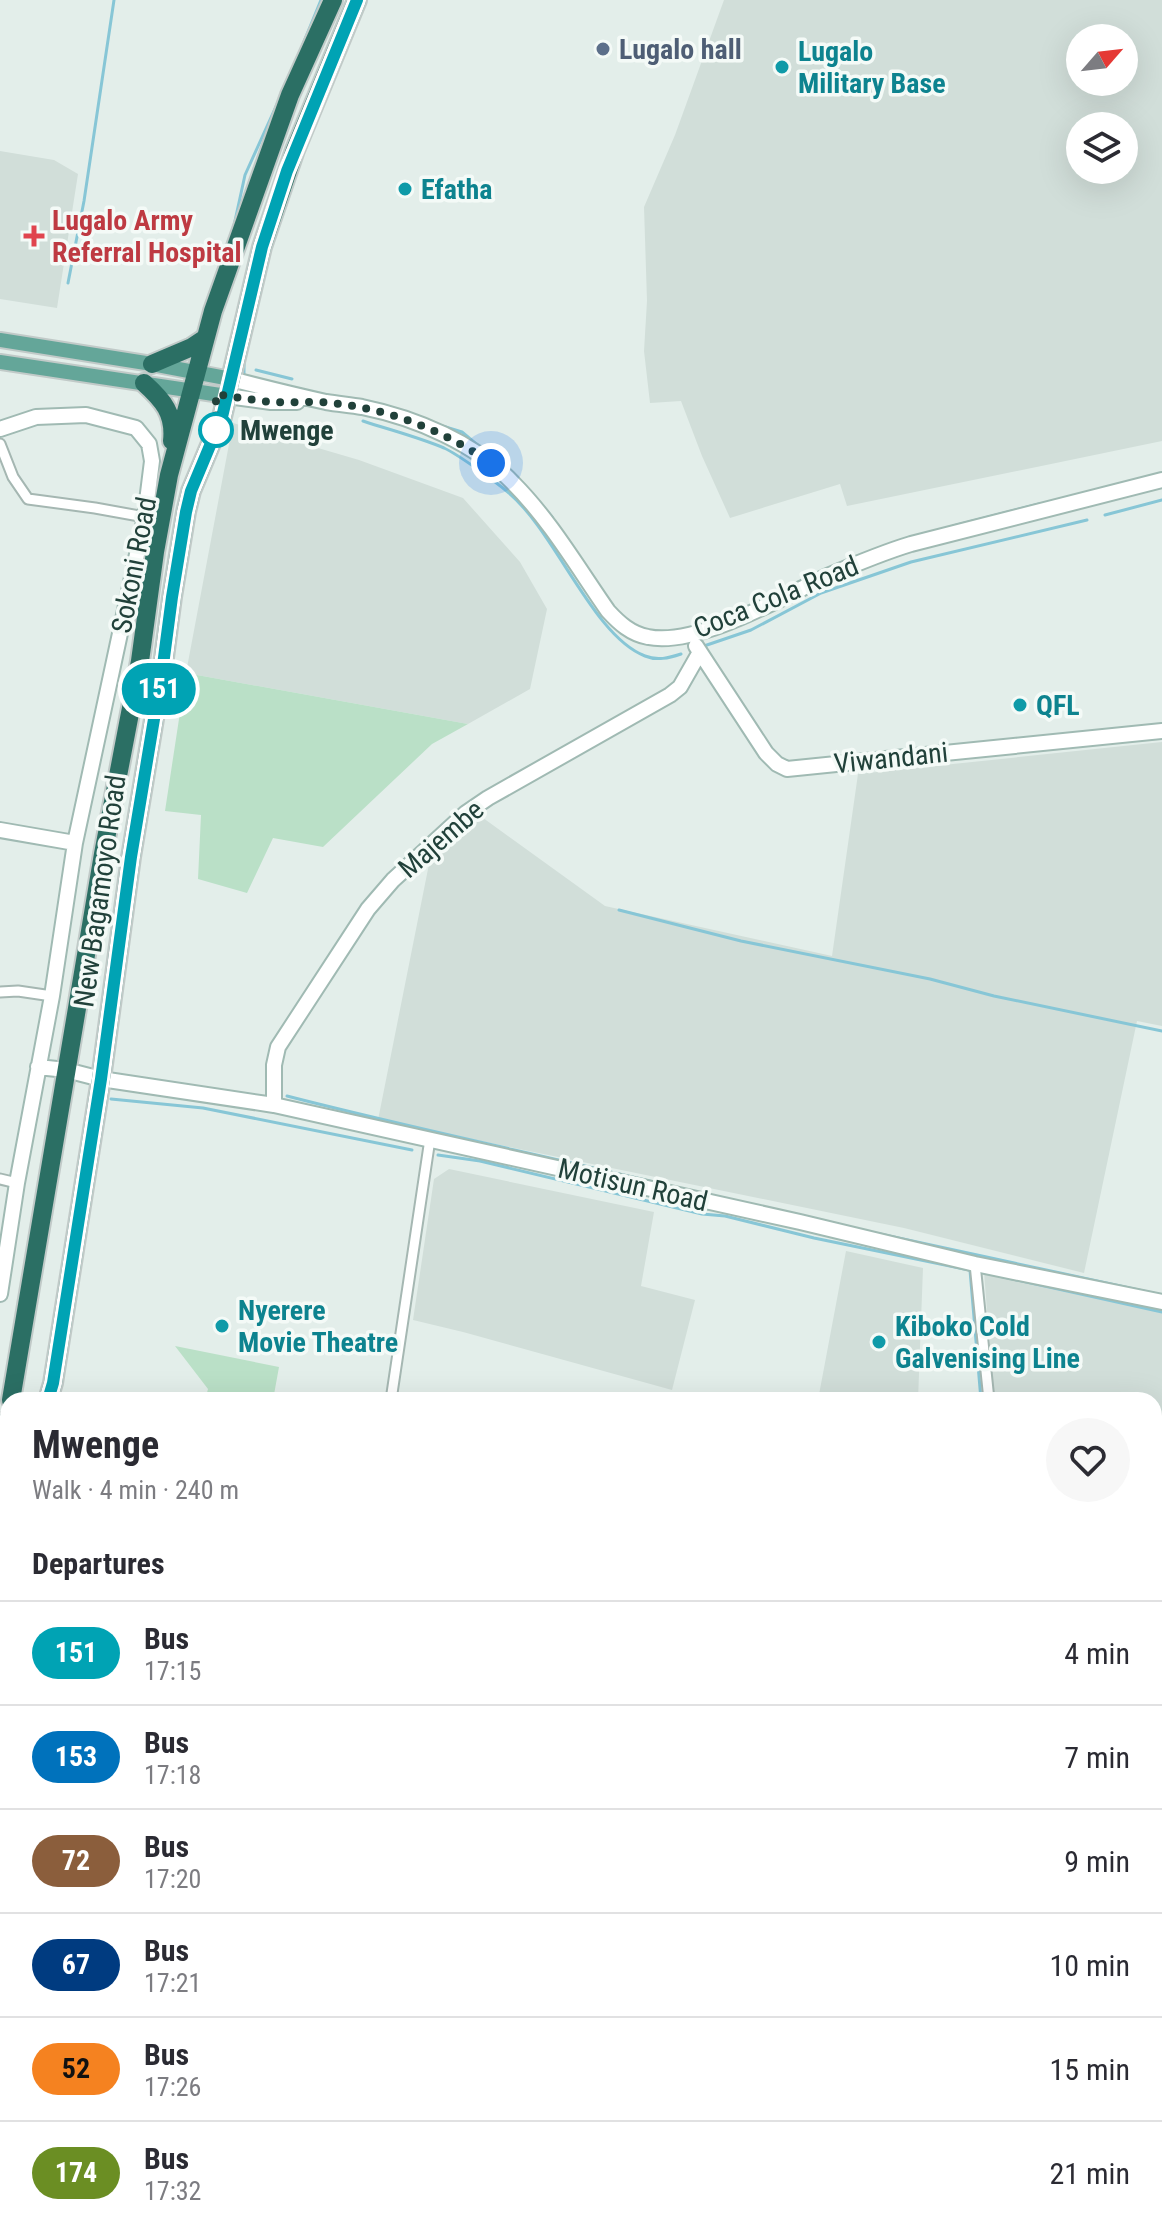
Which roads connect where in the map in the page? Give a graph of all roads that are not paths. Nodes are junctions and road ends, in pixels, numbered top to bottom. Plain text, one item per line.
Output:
1 (333, 0) edge
2 (357, 0) edge
3 (204, 339) junction
4 (0, 340) edge
5 (0, 362) edge
6 (152, 364) junction
7 (193, 381) junction
8 (144, 383) junction
9 (229, 388) junction
10 (0, 429) edge
11 (0, 444) edge
12 (169, 475) junction
13 (1162, 480) edge
14 (145, 517) junction
15 (688, 635) junction
16 (700, 652) junction
17 (1162, 731) edge
18 (0, 830) edge
19 (75, 843) junction
20 (0, 992) edge
21 (52, 996) junction
22 (38, 1067) junction
23 (66, 1070) junction
24 (101, 1079) junction
25 (274, 1105) junction
26 (430, 1139) junction
27 (0, 1179) edge
28 (17, 1183) junction
29 (975, 1264) junction
30 (0, 1294) edge
31 (1162, 1302) edge
32 (12, 1392) edge
33 (49, 1392) edge
34 (392, 1392) edge
35 (988, 1392) edge

1 - 3 highway
2 - 9 highway, New Bagamoyo Road
3 - 6 highway
3 - 7 highway
4 - 6 main road
5 - 8 main road
6 - 7 main road
7 - 8 main road
7 - 9 main road
7 - 12 highway
8 - 12 highway
9 - 15 street, Coca Cola Road
9 - 24 highway, New Bagamoyo Road
10 - 14 street, Sokoni Road
11 - 14 street
12 - 23 highway, New Bagamoyo Road
13 - 15 street, Coca Cola Road
14 - 19 street, Sokoni Road
15 - 16 street, Viwandani
16 - 17 street, Viwandani
16 - 25 street, Majembe
18 - 19 street
19 - 21 street, Sokoni Road
20 - 21 street
21 - 22 street, Sokoni Road
22 - 23 street, Motisun Road
22 - 28 street, Sokoni Road
23 - 24 street, Motisun Road
23 - 32 highway, New Bagamoyo Road
24 - 25 street, Motisun Road
24 - 33 highway, New Bagamoyo Road
25 - 26 street, Motisun Road
26 - 29 street, Motisun Road
26 - 34 street
27 - 28 street
28 - 30 street, Sokoni Road
29 - 31 street, Motisun Road
29 - 35 street

